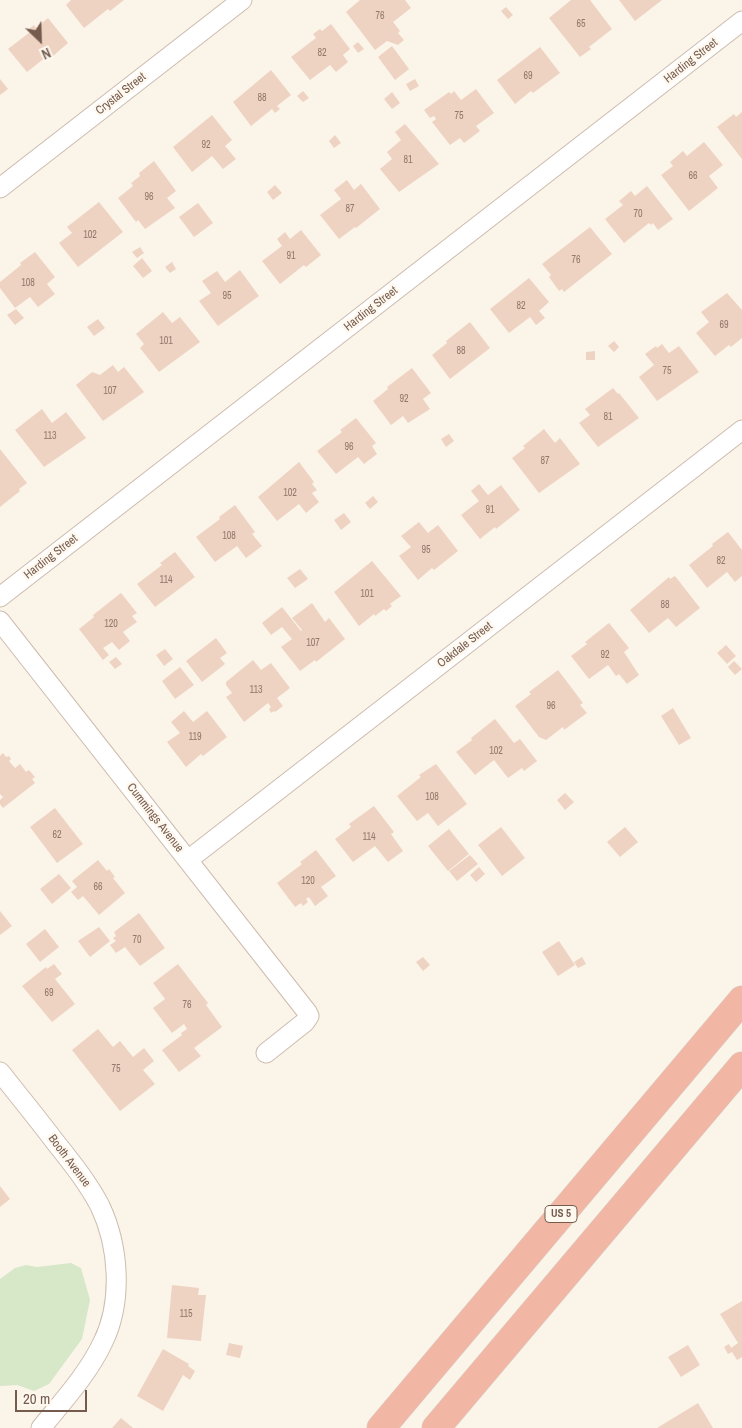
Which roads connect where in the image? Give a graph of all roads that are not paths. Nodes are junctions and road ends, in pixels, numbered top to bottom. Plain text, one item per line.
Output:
1 (242, 0) edge
2 (742, 21) edge
3 (0, 188) edge
4 (742, 430) edge
5 (0, 597) edge
6 (0, 621) edge
7 (188, 860) junction
8 (742, 1000) edge
9 (266, 1053) dead end
10 (742, 1066) edge
11 (0, 1072) edge
12 (41, 1428) edge
13 (380, 1428) edge
14 (436, 1428) edge

1 - 3 street, Crystal Street
2 - 5 street, Harding Street
4 - 7 street, Oakdale Street
6 - 7 street, Cummings Avenue
7 - 9 street, Cummings Avenue
8 - 13 highway, US 5
10 - 14 highway
11 - 12 street, Booth Avenue

